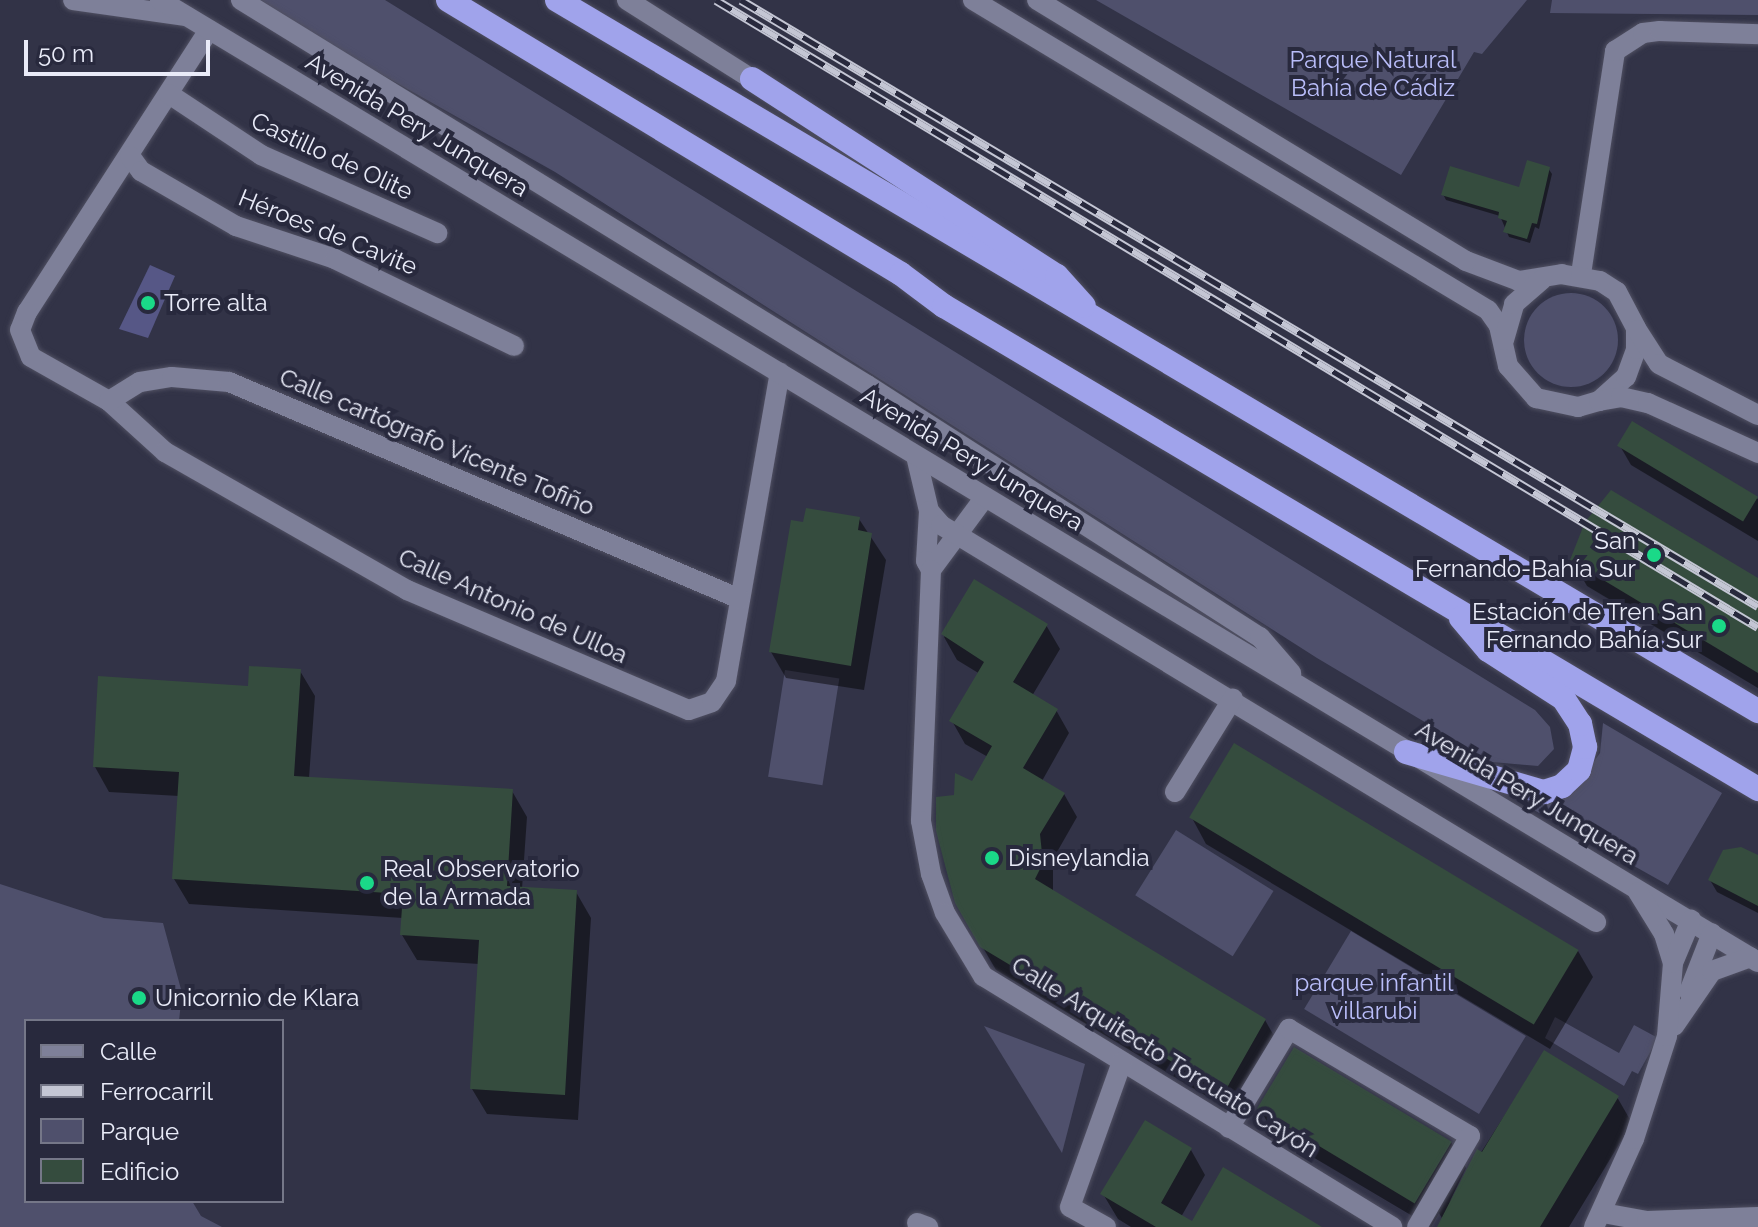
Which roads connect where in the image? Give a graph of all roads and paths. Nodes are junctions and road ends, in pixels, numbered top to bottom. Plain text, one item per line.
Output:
1 (73, 0) edge
2 (160, 0) edge
3 (168, 0) edge
4 (241, 0) edge
5 (448, 0) edge
6 (557, 0) edge
7 (627, 0) edge
8 (973, 0) edge
9 (1037, 0) edge
10 (186, 16) junction
11 (209, 30) junction
12 (1758, 34) edge
13 (752, 79) joint
14 (169, 94) junction
15 (130, 156) junction
16 (437, 233) dead end
17 (1581, 274) junction
18 (1544, 279) junction
19 (1102, 326) junction
20 (1636, 328) junction
21 (1503, 344) junction
22 (514, 346) dead end
23 (780, 373) junction
24 (109, 401) junction
25 (1599, 401) junction
26 (1758, 415) edge
27 (1758, 453) edge
28 (916, 456) junction
29 (985, 497) junction
30 (929, 511) junction
31 (957, 533) junction
32 (931, 570) junction
33 (740, 599) junction
34 (1446, 601) junction
35 (1301, 685) junction
36 (1233, 698) junction
37 (1758, 711) edge
38 (1406, 752) junction
39 (1758, 789) edge
40 (1175, 792) dead end
41 (1636, 889) junction
42 (1691, 920) junction
43 (1596, 922) dead end
44 (1712, 933) junction
45 (1754, 959) edge
46 (1673, 963) junction
47 (1687, 1004) junction
48 (1667, 1036) junction
49 (1122, 1062) junction
50 (1229, 1128) junction
51 (1758, 1217) edge
52 (1599, 1220) edge
53 (1106, 1227) edge
54 (1392, 1227) edge
55 (1417, 1227) edge

1 - 10 street
2 - 10 street, Avenida Pery Junquera
3 - 10 street
4 - 35 street
5 - 34 highway
6 - 19 highway
7 - 13 street
8 - 21 street
9 - 18 street
10 - 11 street, Avenida Pery Junquera
11 - 14 street
11 - 23 street, Avenida Pery Junquera
12 - 17 street
13 - 19 highway
14 - 15 street
14 - 16 street, Castillo de Olite
15 - 22 street, Héroes de Cavite
15 - 24 street, Calle Antonio de Ulloa
17 - 18 street
17 - 20 street
18 - 21 street
19 - 37 highway
20 - 25 street
20 - 26 street
21 - 25 street
23 - 28 street, Avenida Pery Junquera
23 - 33 street, Calle Antonio de Ulloa
24 - 33 street, Calle cartógrafo Vicente Tofiño
24 - 33 street, Calle Antonio de Ulloa
25 - 27 street
28 - 29 street, Avenida Pery Junquera
28 - 30 street, Calle Arquitecto Torcuato Cayón
29 - 31 street
29 - 35 street, Avenida Pery Junquera
30 - 31 street
30 - 32 street, Calle Arquitecto Torcuato Cayón
31 - 32 street
31 - 36 street
32 - 49 street, Calle Arquitecto Torcuato Cayón
34 - 38 highway
34 - 39 highway
35 - 38 street, Avenida Pery Junquera
36 - 40 street
36 - 43 street
38 - 41 street, Avenida Pery Junquera
41 - 42 street, Avenida Pery Junquera
41 - 46 street
42 - 44 street, Avenida Pery Junquera
42 - 46 street
44 - 45 street, Avenida Pery Junquera
44 - 47 street
45 - 47 street
46 - 48 street
47 - 48 street
48 - 52 street
49 - 50 street, Calle Arquitecto Torcuato Cayón
49 - 53 street
50 - 54 street, Calle Arquitecto Torcuato Cayón
50 - 55 street
51 - 52 street

